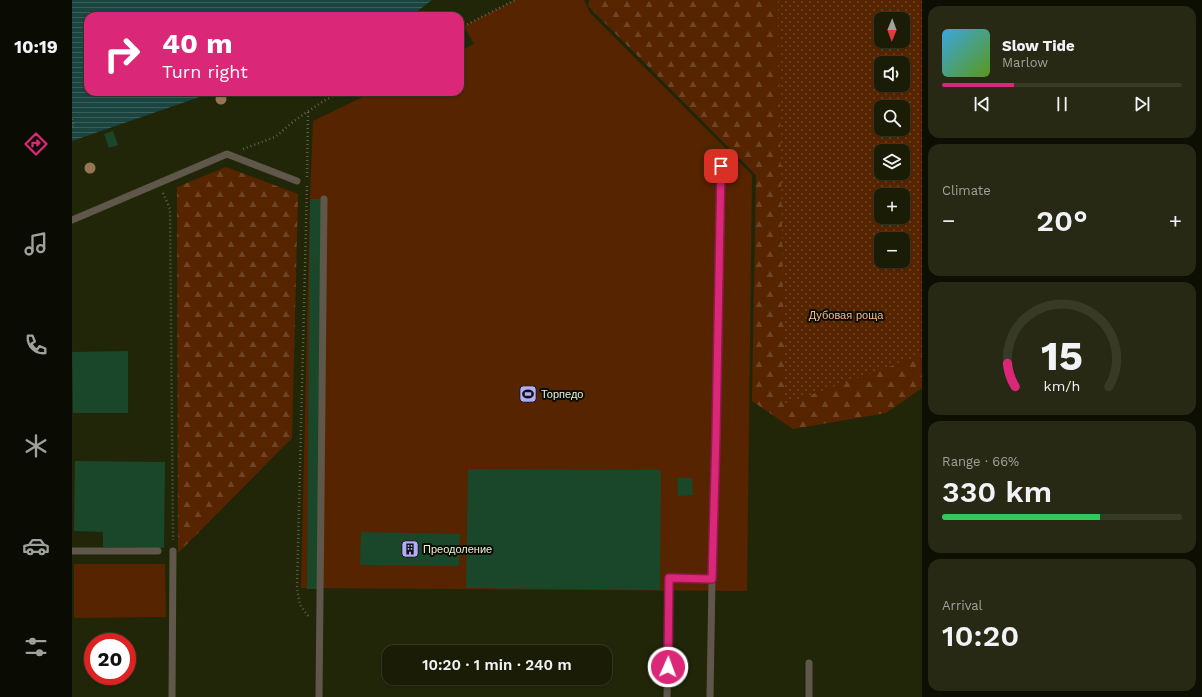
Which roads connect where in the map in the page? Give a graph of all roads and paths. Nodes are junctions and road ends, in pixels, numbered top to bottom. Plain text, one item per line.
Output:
1 (515, 0) edge
2 (464, 26) edge
3 (333, 96) edge
4 (308, 111) junction
5 (72, 119) edge
6 (72, 127) edge
7 (227, 154) junction
8 (721, 166) dead end
9 (297, 181) dead end
10 (158, 183) junction
11 (324, 198) dead end
12 (72, 220) edge
13 (72, 551) edge
14 (158, 551) dead end
15 (173, 551) joint
16 (712, 579) junction
17 (320, 626) junction
18 (809, 663) dead end
19 (172, 697) edge
20 (319, 697) edge
21 (667, 697) edge
22 (710, 697) edge
23 (809, 697) edge

1 - 2 path
3 - 4 path
4 - 7 path
4 - 17 path
5 - 6 path
7 - 9 lane
7 - 10 lane
8 - 16 lane
10 - 12 lane
10 - 15 path
11 - 17 lane
13 - 14 lane
15 - 19 lane
16 - 21 lane
16 - 22 lane
17 - 20 lane
18 - 23 lane

